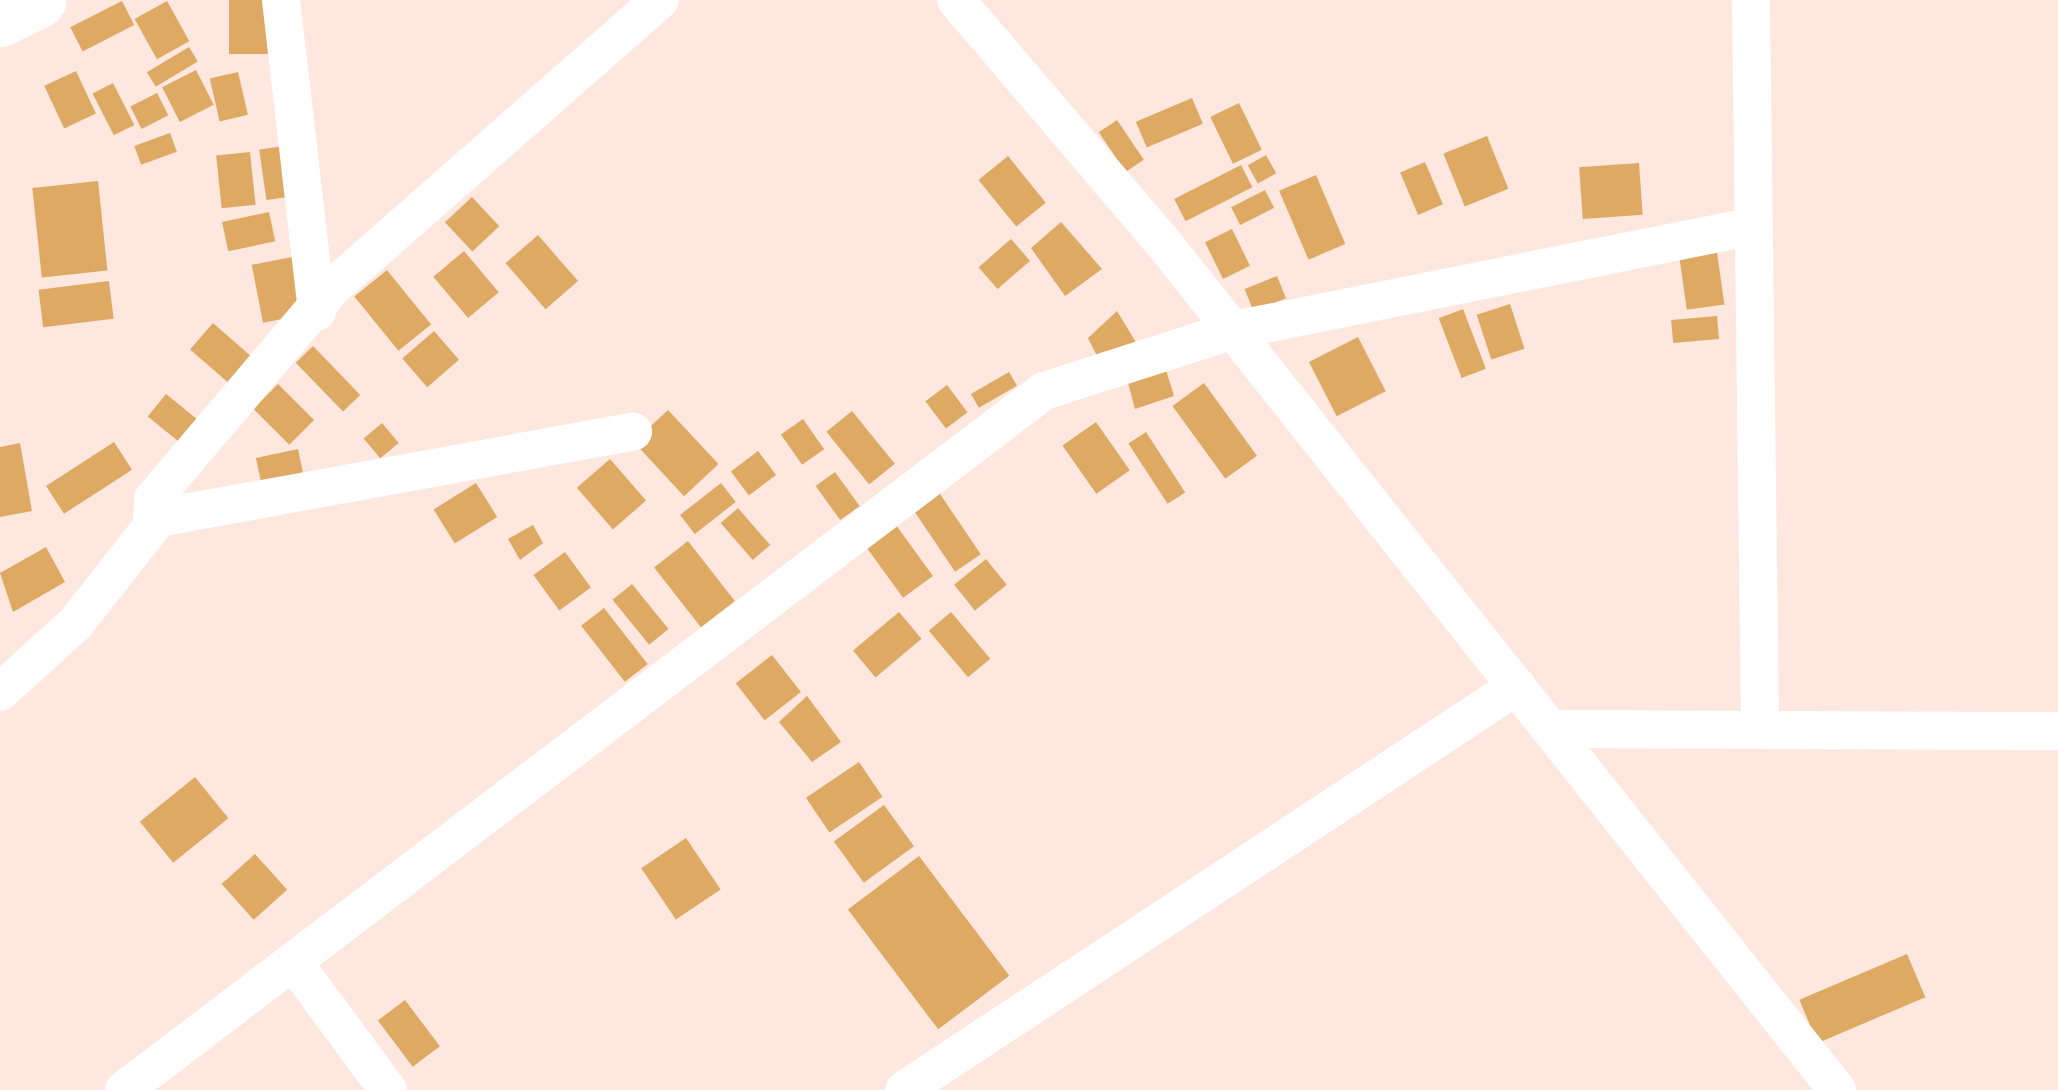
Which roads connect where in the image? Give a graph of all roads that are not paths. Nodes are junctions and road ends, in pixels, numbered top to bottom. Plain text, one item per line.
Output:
1 (38, 0) edge
2 (281, 0) edge
3 (660, 0) edge
4 (956, 0) edge
5 (1751, 0) edge
6 (0, 19) edge
7 (1748, 228) junction
8 (317, 312) junction
9 (1234, 330) junction
10 (633, 432) dead end
11 (152, 519) junction
12 (1517, 686) junction
13 (0, 692) edge
14 (1760, 726) junction
15 (1555, 729) junction
16 (2058, 731) edge
17 (295, 964) junction
18 (124, 1090) edge
19 (388, 1090) edge
20 (904, 1090) edge
21 (1838, 1090) edge

1 - 6 main road
2 - 8 street
3 - 8 street
4 - 9 street
5 - 7 street
7 - 9 street
7 - 14 street
8 - 11 street
9 - 12 street
9 - 17 street
10 - 11 street
11 - 13 street
12 - 15 street
12 - 20 street
14 - 15 street
14 - 16 street
15 - 21 street
17 - 18 street
17 - 19 street

